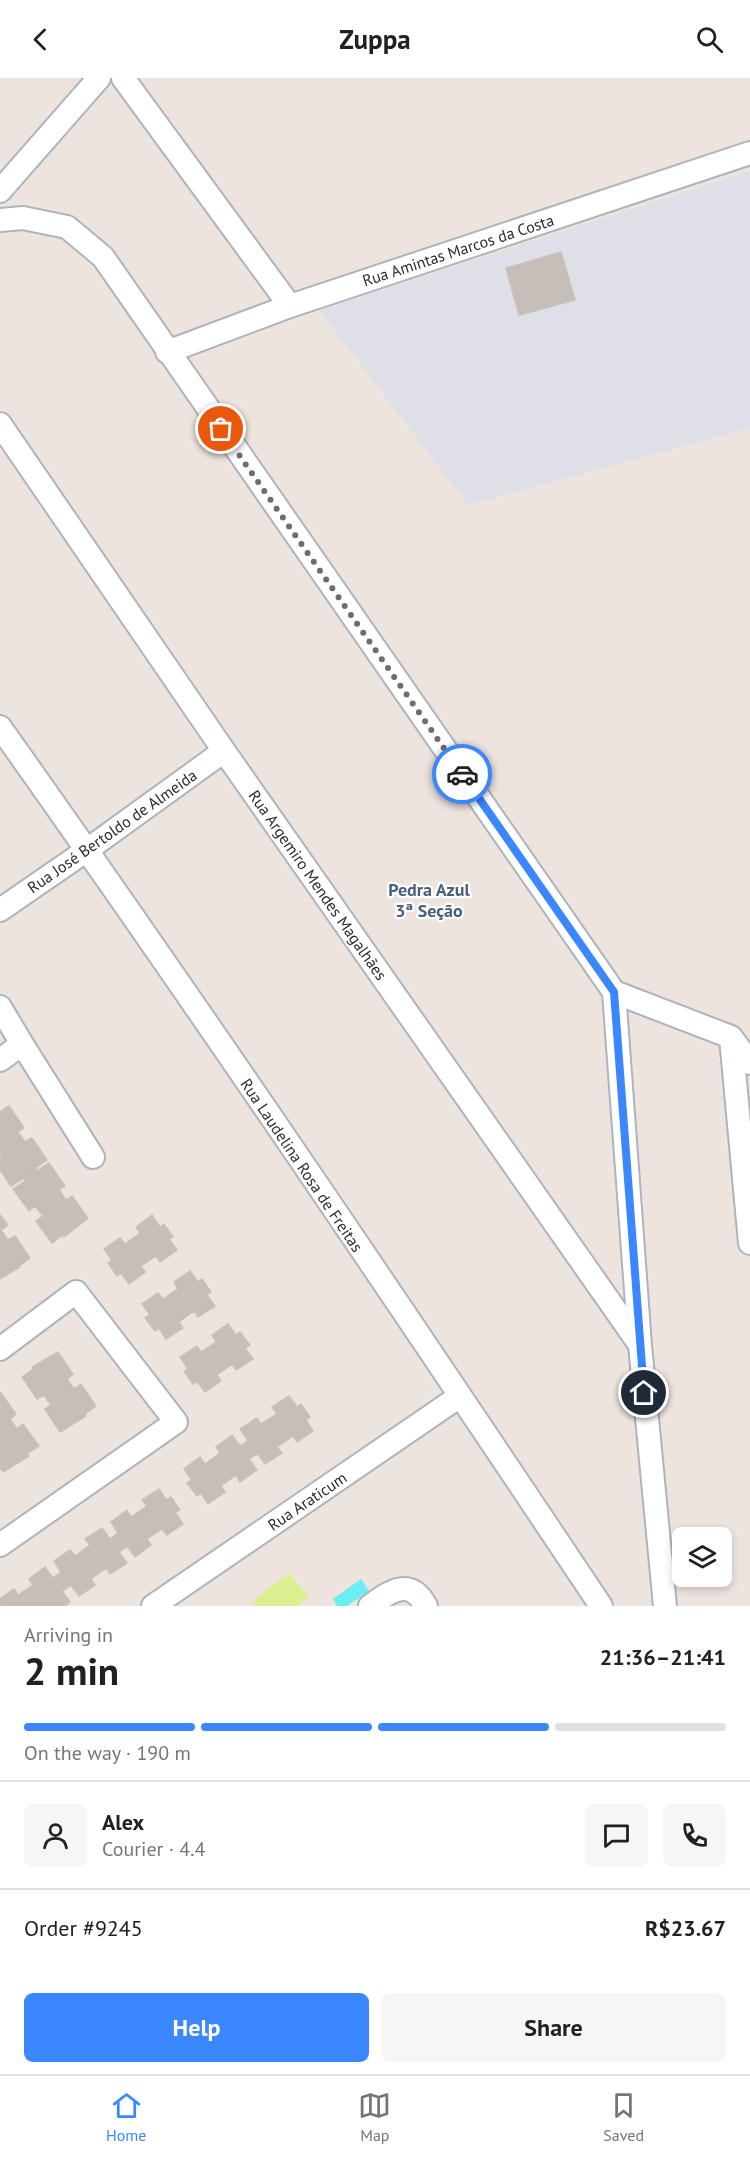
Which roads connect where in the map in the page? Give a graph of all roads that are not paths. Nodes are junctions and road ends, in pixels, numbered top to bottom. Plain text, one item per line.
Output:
1 (99, 78) edge
2 (123, 78) edge
3 (750, 153) edge
4 (0, 191) edge
5 (0, 220) edge
6 (290, 306) junction
7 (167, 352) junction
8 (0, 424) edge
9 (0, 727) edge
10 (225, 751) junction
11 (87, 850) junction
12 (0, 910) edge
13 (614, 992) junction
14 (0, 1007) edge
15 (731, 1037) junction
16 (22, 1044) junction
17 (0, 1060) edge
18 (750, 1063) edge
19 (93, 1157) dead end
20 (750, 1243) edge
21 (640, 1345) junction
22 (0, 1349) edge
23 (460, 1396) junction
24 (0, 1545) edge
25 (153, 1606) edge
26 (370, 1606) edge
27 (426, 1606) edge
28 (601, 1606) edge
29 (665, 1606) edge

1 - 4 street
2 - 6 street
3 - 6 street, Rua Amintas Marcos da Costa
5 - 7 street
6 - 7 street, Rua Amintas Marcos da Costa
7 - 13 street
8 - 10 street, Rua Argemiro Mendes Magalhães
9 - 11 street, Rua Laudelina Rosa de Freitas
10 - 11 street, Rua José Bertoldo de Almeida
10 - 21 street, Rua Argemiro Mendes Magalhães
11 - 12 street, Rua José Bertoldo de Almeida
11 - 23 street, Rua Laudelina Rosa de Freitas
13 - 15 street
13 - 21 street
14 - 16 street
15 - 18 street
15 - 20 street
16 - 17 street
16 - 19 street
21 - 29 street
22 - 24 street
23 - 25 street, Rua Araticum
23 - 28 street, Rua Laudelina Rosa de Freitas
26 - 27 street

